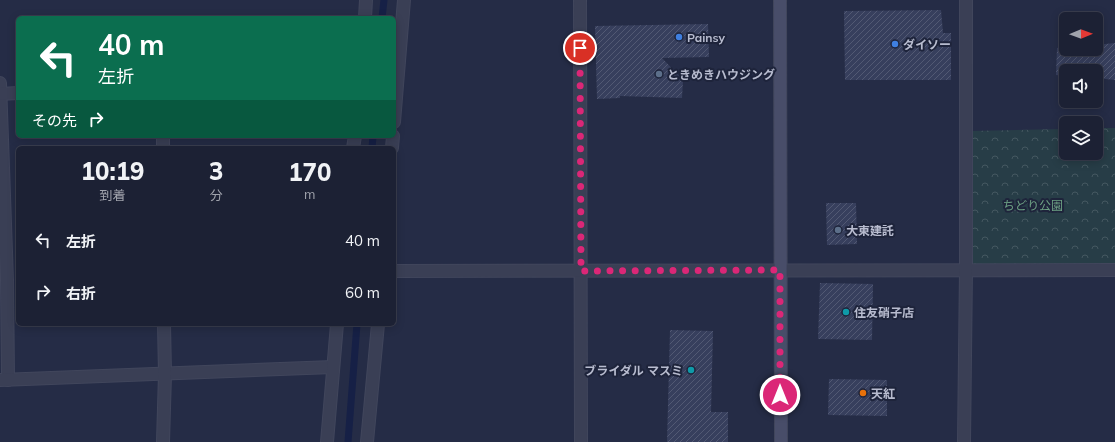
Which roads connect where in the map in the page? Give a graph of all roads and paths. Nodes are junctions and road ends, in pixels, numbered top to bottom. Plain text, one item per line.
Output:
1 (366, 0) edge
2 (404, 0) edge
3 (580, 0) edge
4 (780, 0) edge
5 (966, 0) edge
6 (365, 16) edge
7 (0, 90) edge
8 (16, 93) edge
9 (396, 98) edge
10 (780, 270) junction
11 (966, 270) junction
12 (1115, 270) edge
13 (396, 271) edge
14 (581, 271) junction
15 (8, 280) edge
16 (164, 326) edge
17 (337, 326) edge
18 (378, 326) edge
19 (334, 367) junction
20 (165, 374) junction
21 (4, 380) edge
22 (163, 442) edge
23 (327, 442) edge
24 (367, 442) edge
25 (581, 442) edge
26 (781, 442) edge
27 (964, 442) edge

1 - 6 street
2 - 9 street
3 - 14 street
4 - 10 street
5 - 11 street
7 - 8 street
7 - 15 street
10 - 11 street
10 - 14 street
10 - 26 street
11 - 12 street
11 - 27 street
13 - 14 street
14 - 25 street
15 - 21 street
16 - 20 street
17 - 19 street
18 - 24 street
19 - 20 street
19 - 23 street
20 - 21 street
20 - 22 street

